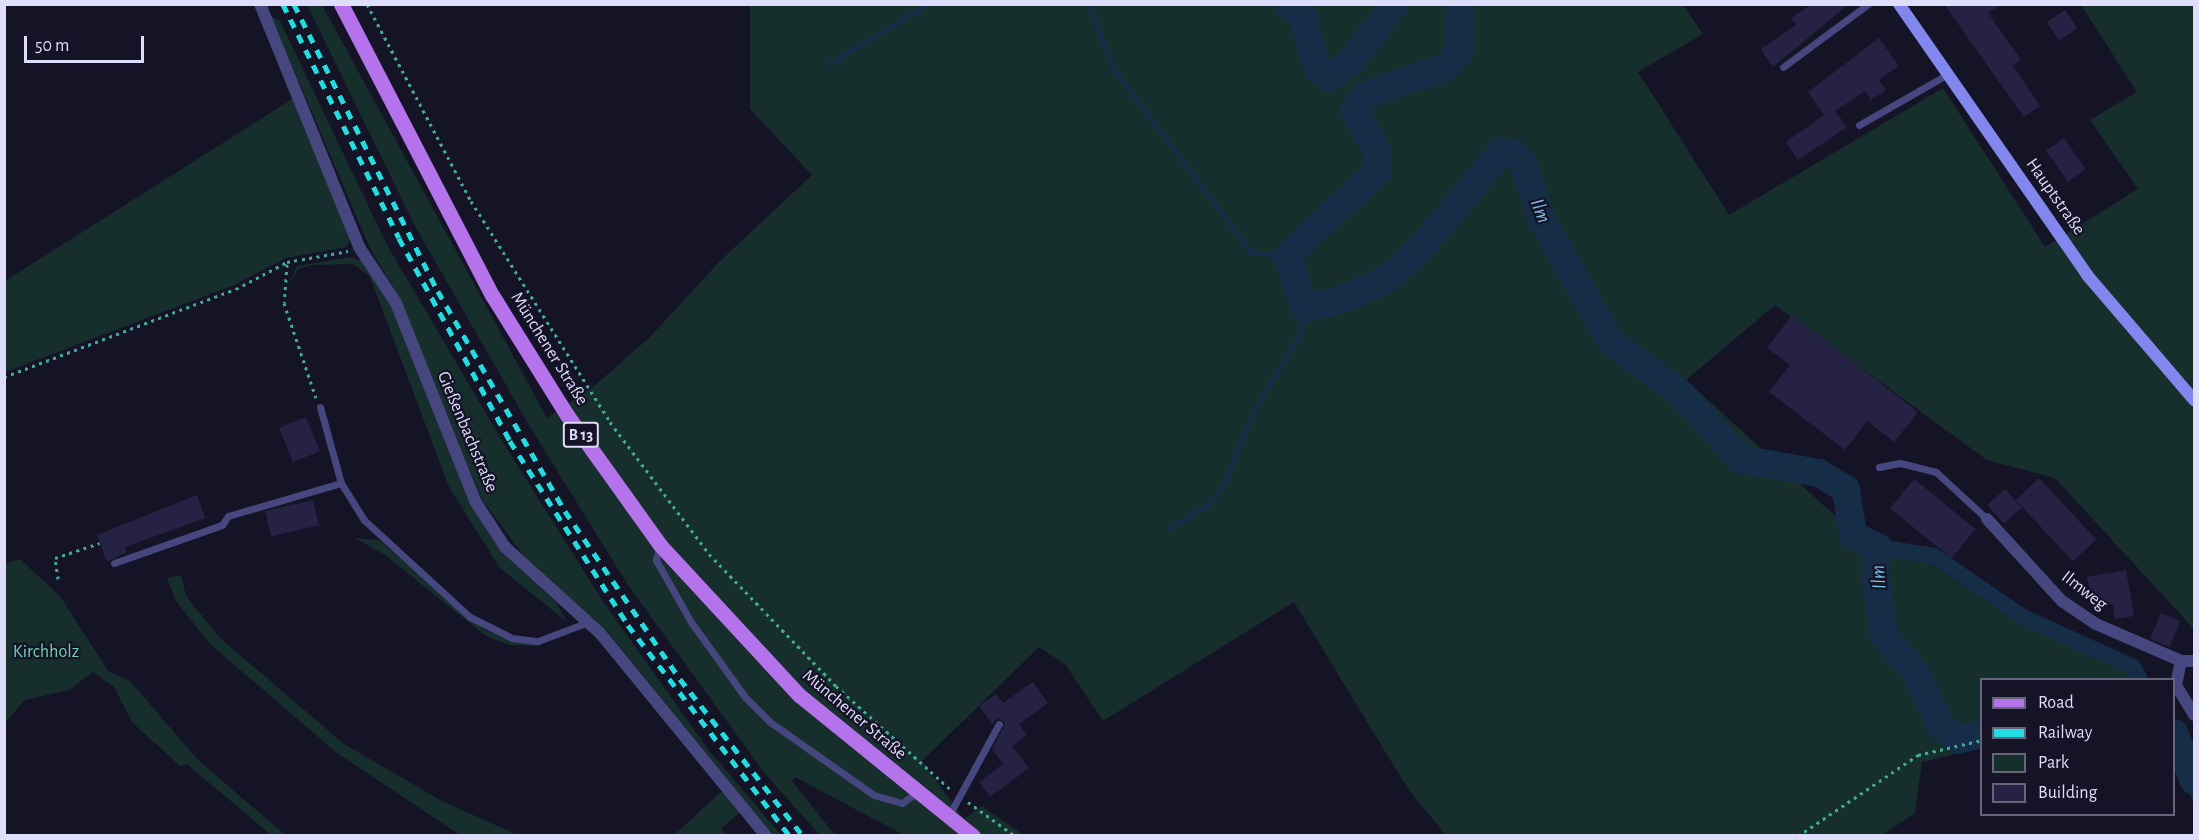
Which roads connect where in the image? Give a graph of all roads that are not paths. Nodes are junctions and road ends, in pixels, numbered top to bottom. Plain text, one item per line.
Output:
1 (260, 4) edge
2 (341, 4) edge
3 (1868, 4) edge
4 (1899, 4) edge
5 (1783, 68) dead end
6 (1948, 74) junction
7 (1859, 125) dead end
8 (2194, 400) edge
9 (320, 407) road end
10 (1879, 467) dead end
11 (341, 483) junction
12 (1987, 519) joint
13 (660, 545) junction
14 (114, 563) dead end
15 (586, 623) junction
16 (2181, 661) junction
17 (2194, 661) edge
18 (2194, 715) edge
19 (999, 724) dead end
20 (916, 793) junction
21 (948, 817) junction
22 (766, 836) edge
23 (973, 836) edge

1 - 15 street, Gießenbachstraße
2 - 13 main road, Münchener Straße / B 13
3 - 5 lane
4 - 6 street, Hauptstraße
6 - 7 lane
6 - 8 street, Hauptstraße
9 - 11 lane
10 - 12 lane
11 - 14 lane
11 - 15 lane
12 - 16 street, Ilmweg
13 - 20 main road, Münchener Straße / B 13
13 - 20 lane
15 - 22 street, Gießenbachstraße
16 - 17 street, Ilmweg
16 - 18 street
19 - 21 lane
20 - 21 main road, B 13
21 - 23 main road, B 13

